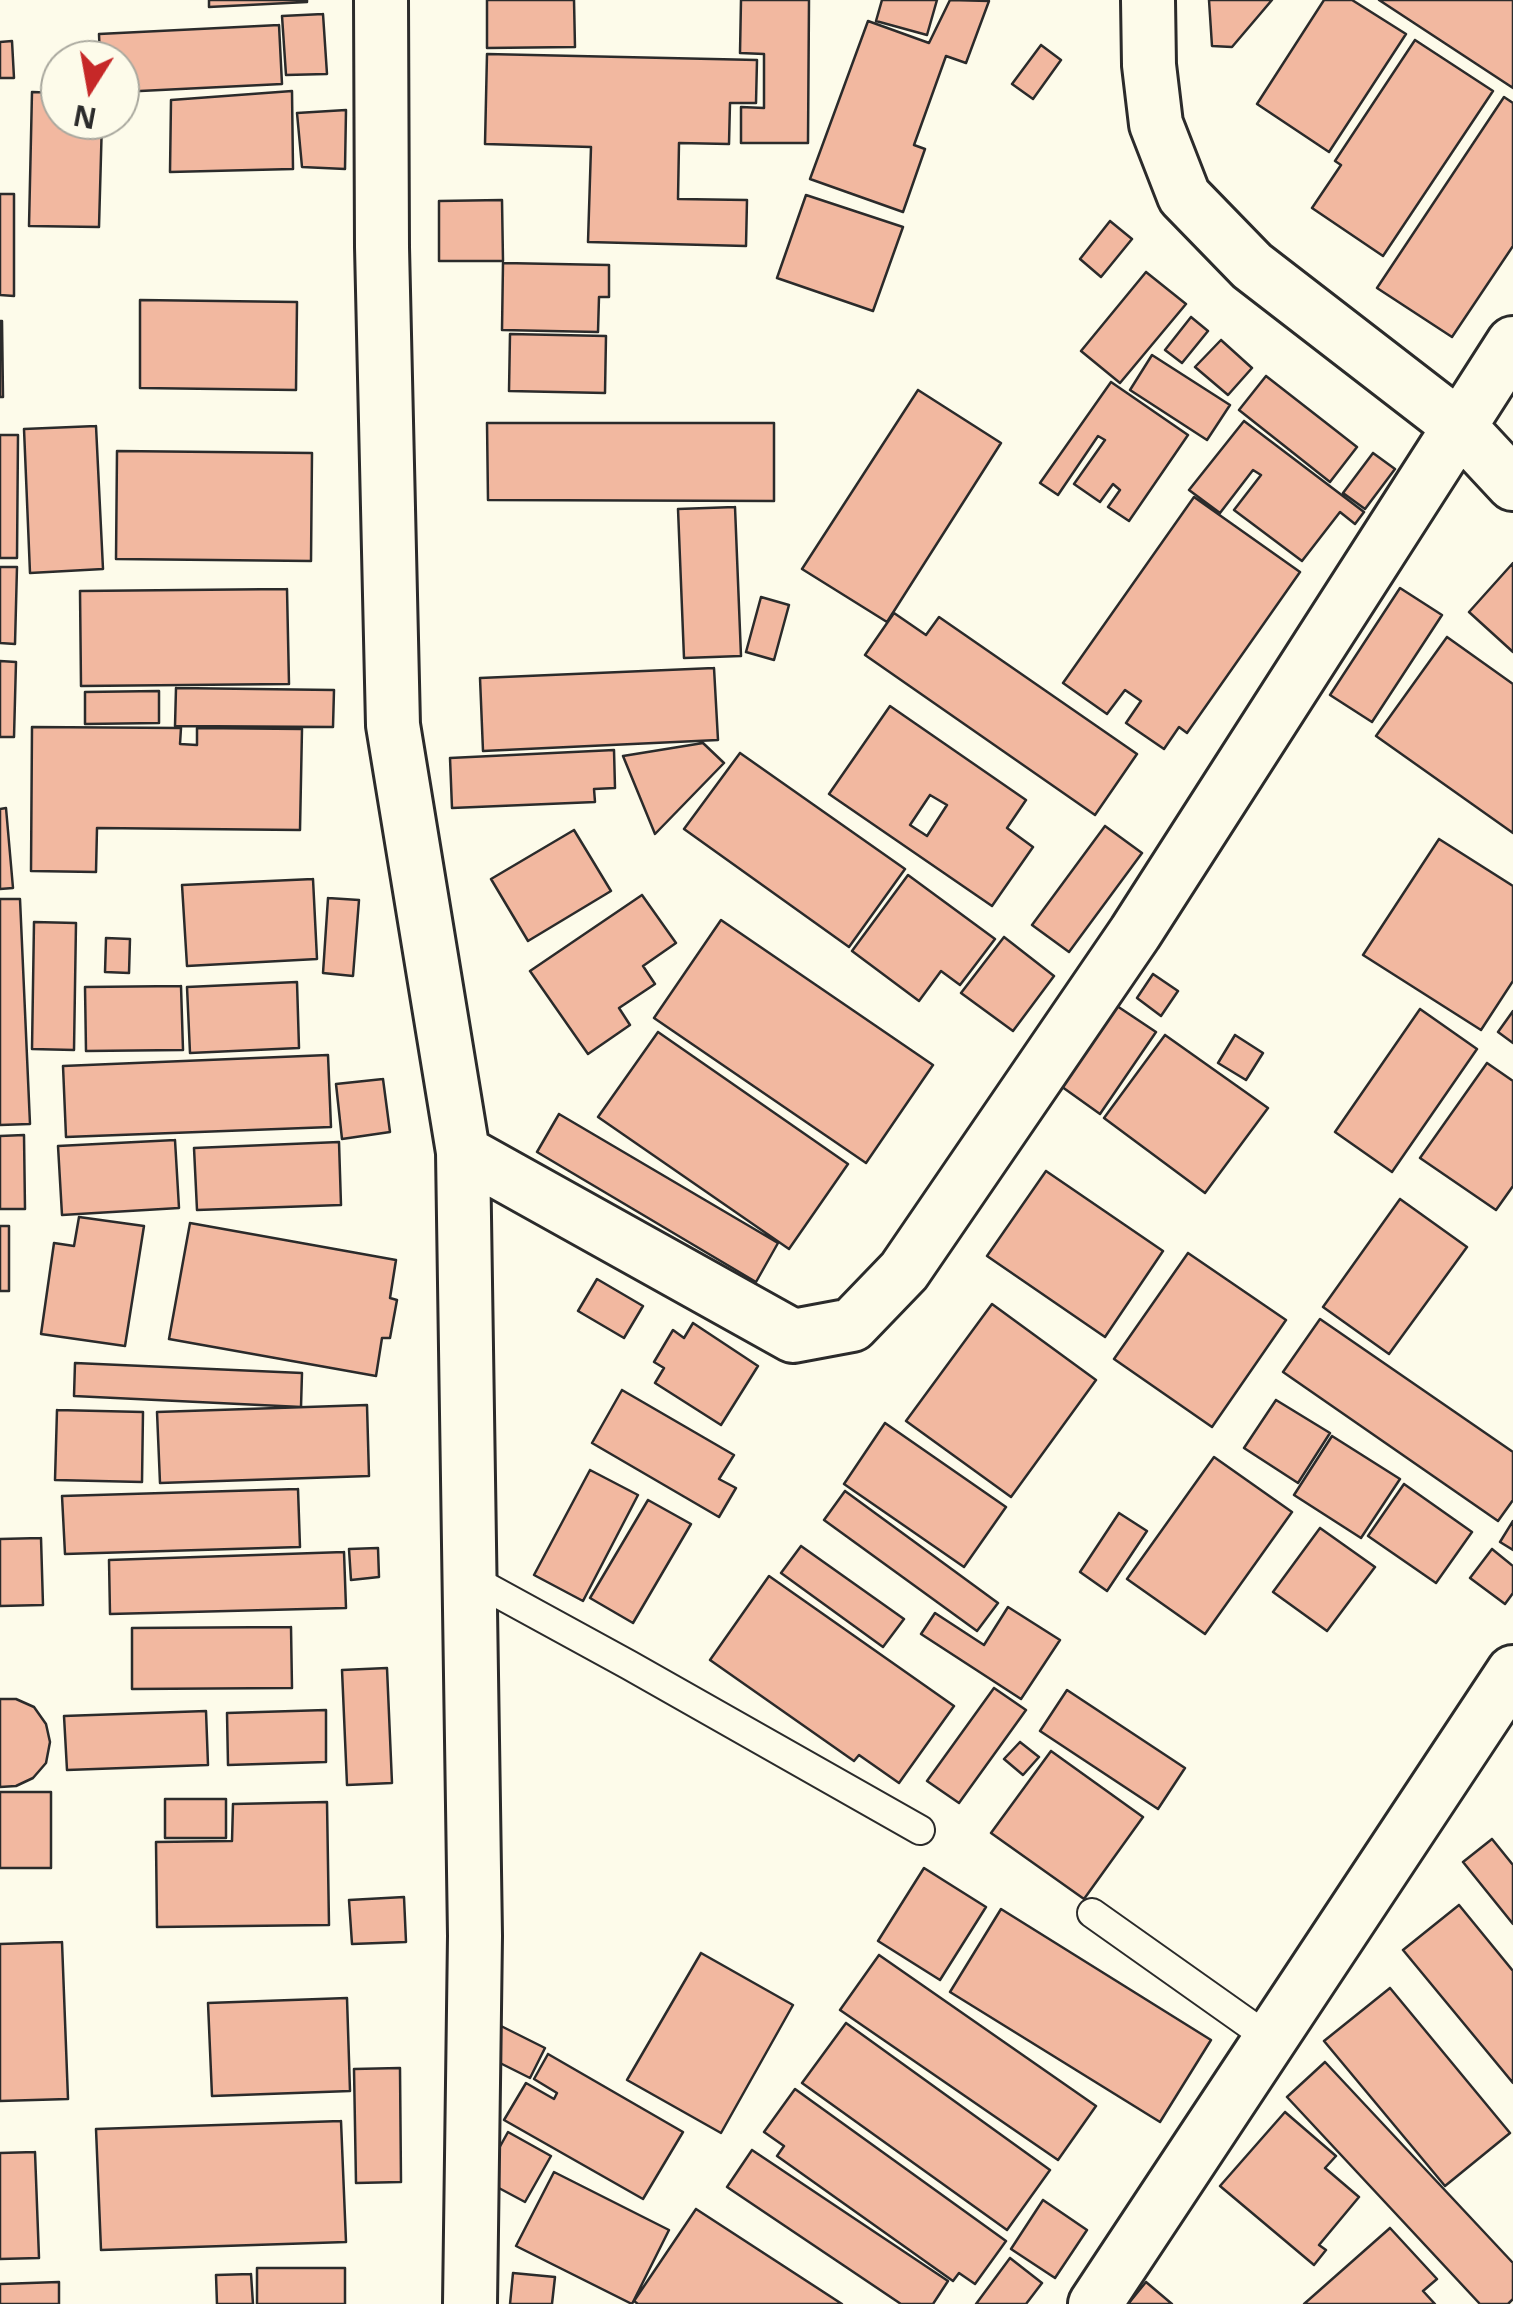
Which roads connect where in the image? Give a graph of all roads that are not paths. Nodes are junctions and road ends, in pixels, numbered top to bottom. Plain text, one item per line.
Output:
1 (381, 0) edge
2 (1148, 0) edge
3 (1513, 344) edge
4 (1459, 426) junction
5 (1513, 484) edge
6 (463, 1152) junction
7 (470, 1578) junction
8 (1513, 1672) edge
9 (920, 1830) dead end
10 (1092, 1913) dead end
11 (1270, 2039) junction
12 (470, 2304) edge
13 (1096, 2304) edge

1 - 6 street
2 - 4 street
3 - 4 street
4 - 5 street
4 - 6 street
6 - 7 street
7 - 9 lane
7 - 12 street
8 - 11 street
10 - 11 lane
11 - 13 street

